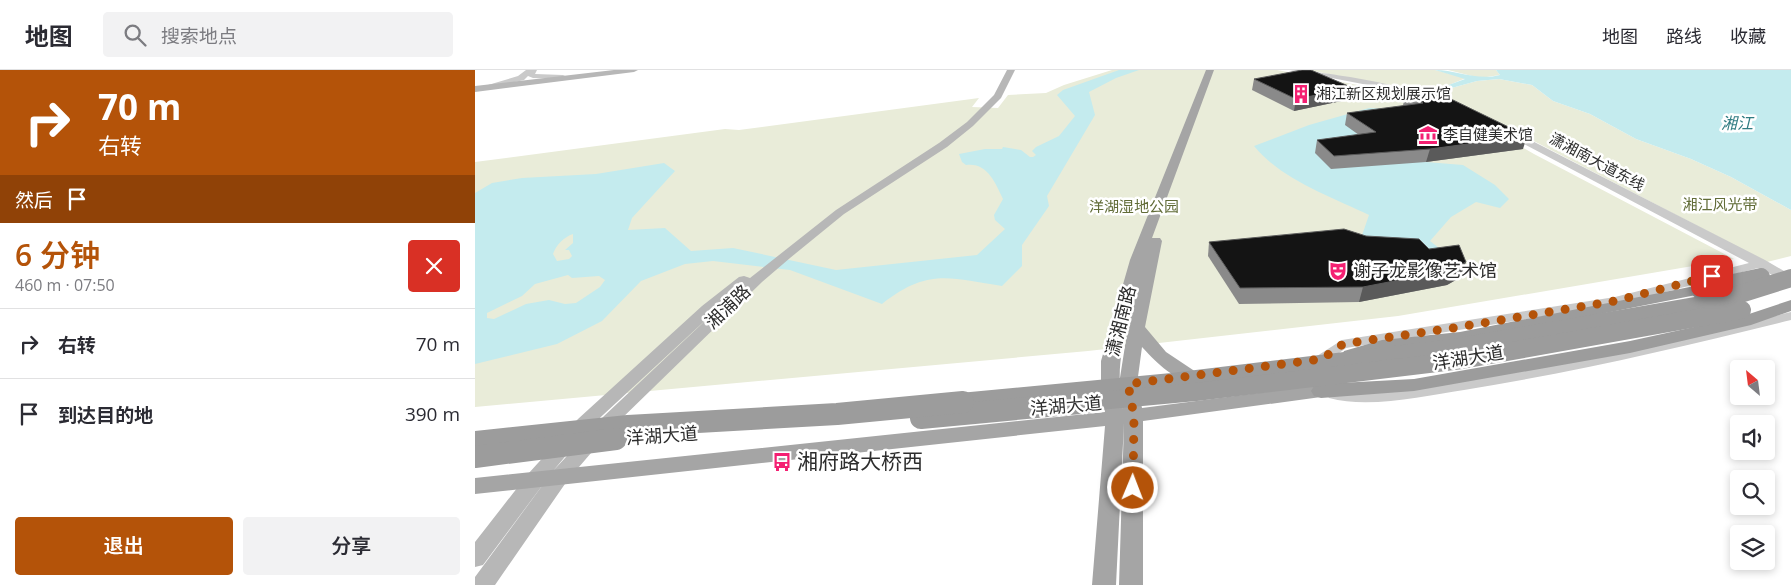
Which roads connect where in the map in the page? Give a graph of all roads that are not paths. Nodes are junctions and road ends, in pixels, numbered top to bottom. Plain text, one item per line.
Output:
1 (531, 70) edge
2 (620, 70) edge
3 (634, 70) edge
4 (1005, 70) edge
5 (1011, 70) edge
6 (1210, 70) edge
7 (1220, 70) edge
8 (1294, 70) edge
9 (1298, 70) edge
10 (563, 77) junction
11 (492, 85) junction
12 (475, 88) edge
13 (1499, 127) edge
14 (780, 255) junction
15 (1760, 263) junction
16 (1791, 271) edge
17 (756, 275) junction
18 (1791, 279) edge
19 (1791, 294) edge
20 (1791, 305) edge
21 (1791, 316) edge
22 (1137, 328) junction
23 (1322, 359) junction
24 (1190, 376) junction
25 (1128, 384) junction
26 (1109, 388) junction
27 (1321, 391) junction
28 (1125, 417) junction
29 (609, 421) junction
30 (585, 423) junction
31 (475, 437) edge
32 (475, 442) edge
33 (475, 457) edge
34 (560, 476) junction
35 (535, 478) junction
36 (475, 486) edge
37 (475, 558) edge
38 (482, 585) edge
39 (1104, 585) edge
40 (1131, 585) edge

1 - 10 street
1 - 11 street
2 - 10 main road
3 - 12 main road
4 - 14 main road, 湘浦路
5 - 14 main road, 湘浦路
6 - 26 main road, 潇湘南路
7 - 22 main road, 潇湘南路
8 - 9 street
10 - 11 main road
11 - 12 main road
13 - 15 street, 潇湘南大道东线
14 - 17 main road, 湘浦路
15 - 18 street, 潇湘南大道东线
15 - 23 street
16 - 23 highway, bridge
17 - 29 main road, 湘浦路
17 - 30 main road, 湘浦路
18 - 32 highway, 洋湖大道, bridge
19 - 33 highway, 洋湖大道, bridge
20 - 27 highway
21 - 27 street
22 - 24 main road
22 - 25 main road, 潇湘南路
23 - 24 main road
24 - 25 main road
25 - 26 main road
25 - 28 main road, 潇湘南路
26 - 28 main road, 潇湘南路
26 - 29 main road
27 - 28 main road
28 - 34 main road
28 - 39 main road, 潇湘南路
28 - 40 main road, 潇湘南路
29 - 30 main road
29 - 34 main road, 湘浦路
30 - 31 main road
30 - 35 main road, 湘浦路
34 - 35 main road
34 - 38 main road, 湘浦路
35 - 36 main road
35 - 37 main road, 湘浦路

